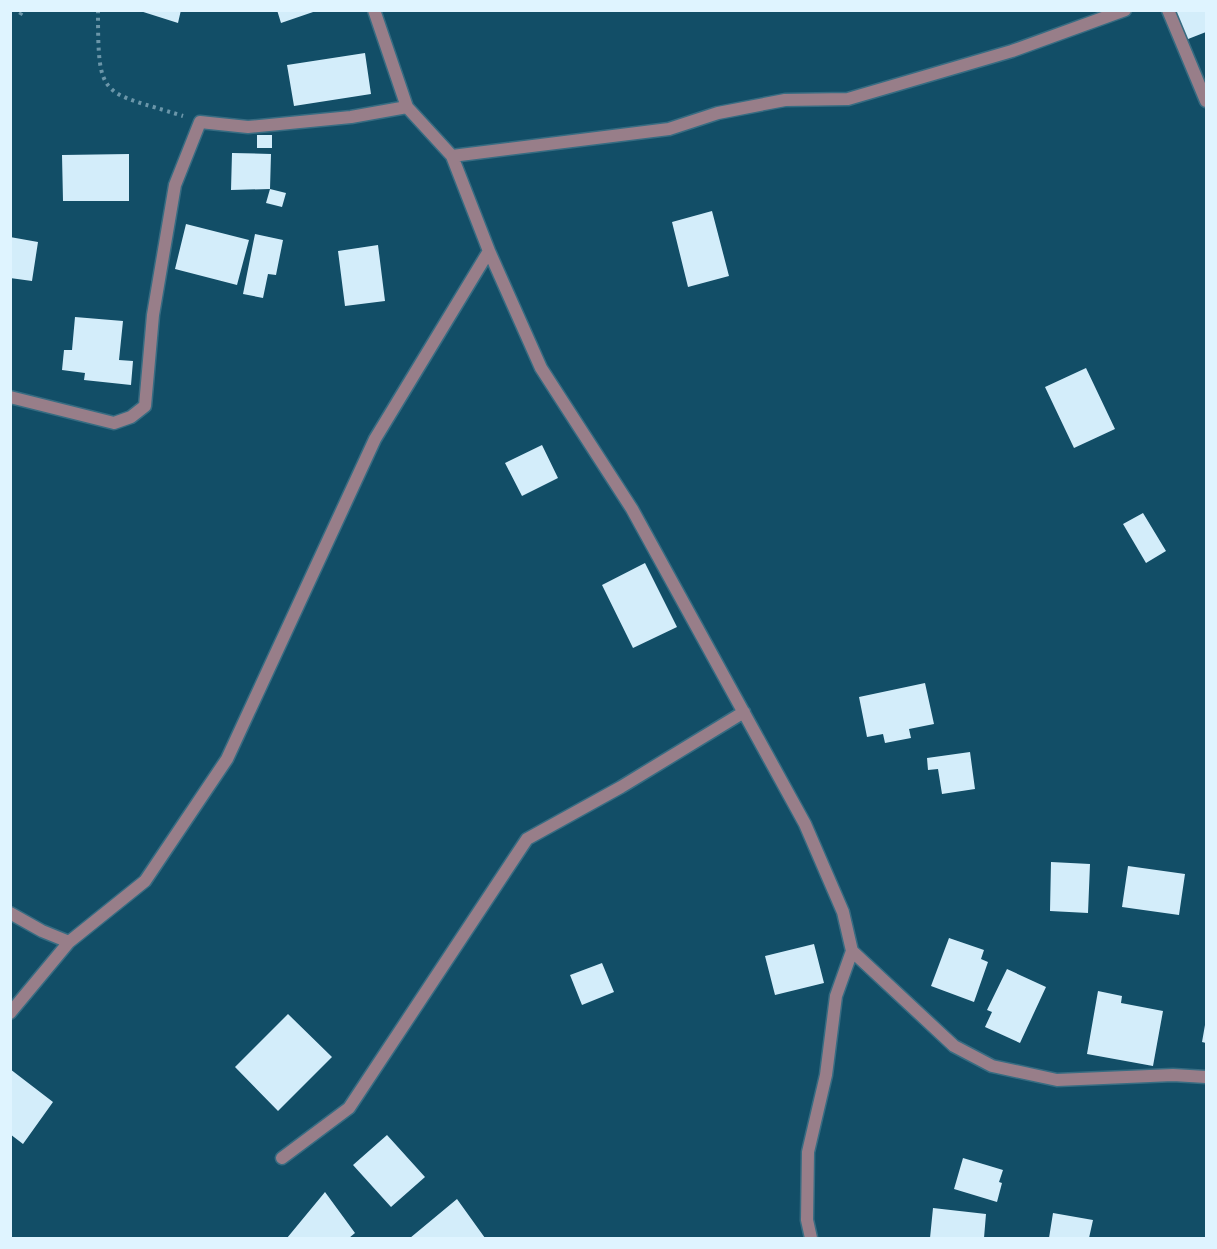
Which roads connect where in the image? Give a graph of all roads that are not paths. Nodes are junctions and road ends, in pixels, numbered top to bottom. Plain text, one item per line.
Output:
1 (374, 10) edge
2 (1125, 10) edge
3 (1168, 10) edge
4 (1206, 101) edge
5 (407, 107) junction
6 (452, 156) junction
7 (489, 251) junction
8 (10, 397) edge
9 (744, 712) junction
10 (10, 913) edge
11 (69, 942) junction
12 (852, 951) junction
13 (10, 1013) edge
14 (1206, 1077) edge
15 (282, 1158) dead end
16 (811, 1239) edge

1 - 5 street
2 - 6 street
3 - 4 street
5 - 6 street
5 - 8 street
6 - 7 street
7 - 9 street
7 - 11 street
9 - 12 street
9 - 15 street
10 - 11 street
11 - 13 street
12 - 14 street
12 - 16 street

